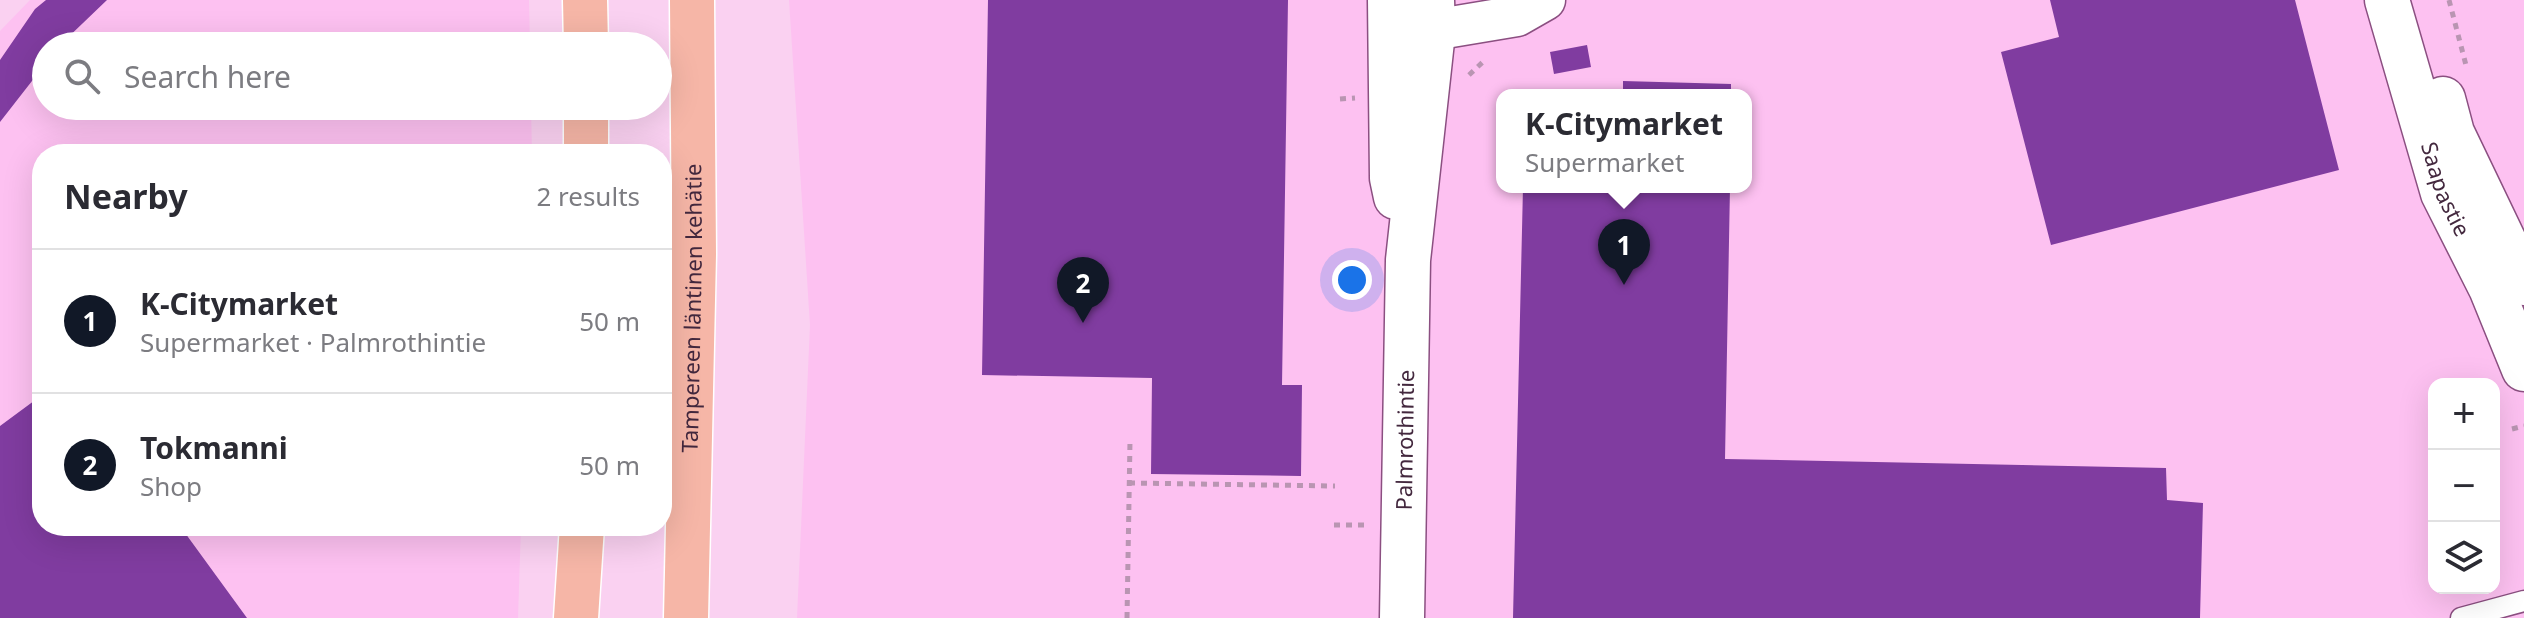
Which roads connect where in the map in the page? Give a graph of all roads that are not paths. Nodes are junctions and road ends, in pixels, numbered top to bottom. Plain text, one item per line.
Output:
1 (585, 0) edge
2 (692, 0) edge
3 (2387, 0) edge
4 (2417, 0) edge
5 (1531, 8) edge
6 (1411, 17) edge
7 (586, 32) edge
8 (586, 120) edge
9 (586, 144) edge
10 (2524, 283) edge
11 (2524, 369) edge
12 (581, 536) edge
13 (2524, 601) edge
14 (576, 618) edge
15 (686, 618) edge
16 (1402, 618) edge
17 (2461, 618) edge

1 - 7 highway
2 - 15 highway, Tampereen läntinen kehätie
3 - 11 main road, Saapastie
4 - 10 main road, Saapastie
5 - 6 street
6 - 16 main road, Palmrothintie
8 - 9 highway
12 - 14 highway
13 - 17 lane

